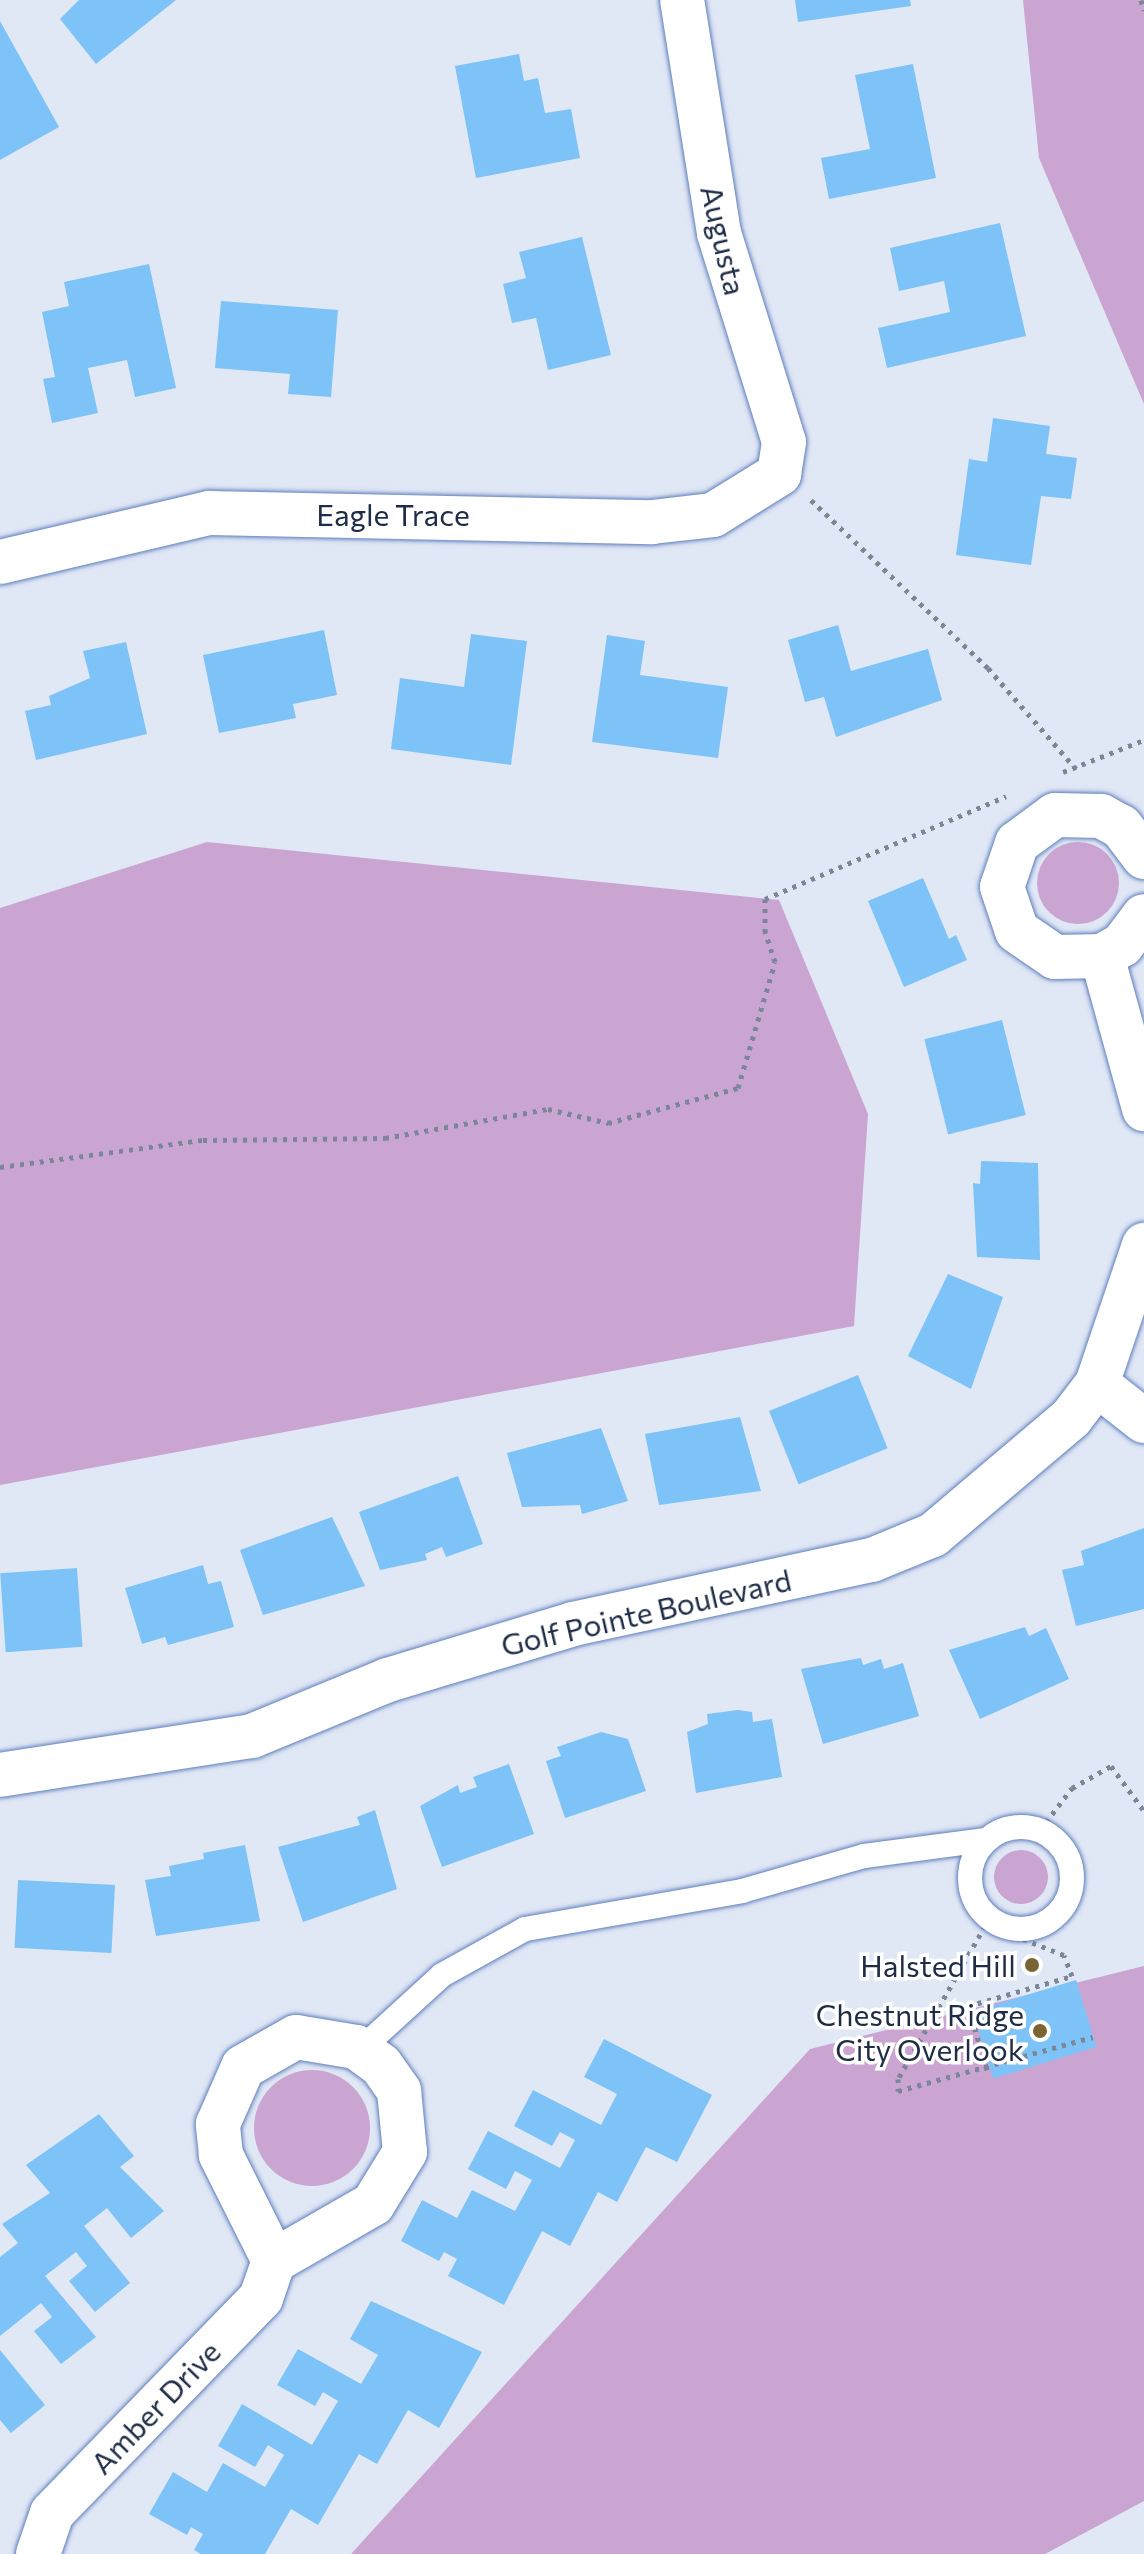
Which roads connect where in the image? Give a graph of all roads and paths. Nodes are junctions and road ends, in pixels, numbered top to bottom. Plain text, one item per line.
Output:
1 (682, 0) edge
2 (1141, 0) edge
3 (1144, 11) edge
4 (779, 474) junction
5 (0, 562) edge
6 (1144, 740) edge
7 (1075, 767) junction
8 (1045, 779) dead end
9 (1016, 791) dead end
10 (1079, 813) junction
11 (1144, 857) edge
12 (1144, 916) edge
13 (1102, 956) junction
14 (1144, 1109) edge
15 (0, 1167) edge
16 (1144, 1245) edge
17 (1136, 1310) edge
18 (1097, 1384) junction
19 (1144, 1421) edge
20 (0, 1775) edge
21 (1144, 1811) edge
22 (1040, 1830) junction
23 (986, 1840) junction
24 (990, 1917) junction
25 (1022, 1928) junction
26 (1093, 2037) dead end
27 (360, 2050) junction
28 (987, 2070) junction
29 (274, 2261) junction
30 (38, 2554) edge

1 - 4 street, Augusta
2 - 3 path
4 - 5 street, Eagle Trace
4 - 7 path
6 - 7 path
7 - 8 path
7 - 10 path
9 - 15 path
10 - 11 street
10 - 13 street
12 - 13 street
13 - 14 street
16 - 17 street, Golf Pointe Boulevard
17 - 18 street, Golf Pointe Boulevard
18 - 19 street
18 - 20 street, Golf Pointe Boulevard
21 - 22 path
22 - 23 lane
22 - 25 lane
23 - 24 lane
23 - 27 lane
24 - 25 lane
24 - 28 path
25 - 28 path
26 - 28 path
27 - 29 street
27 - 29 street
29 - 30 street, Amber Drive

